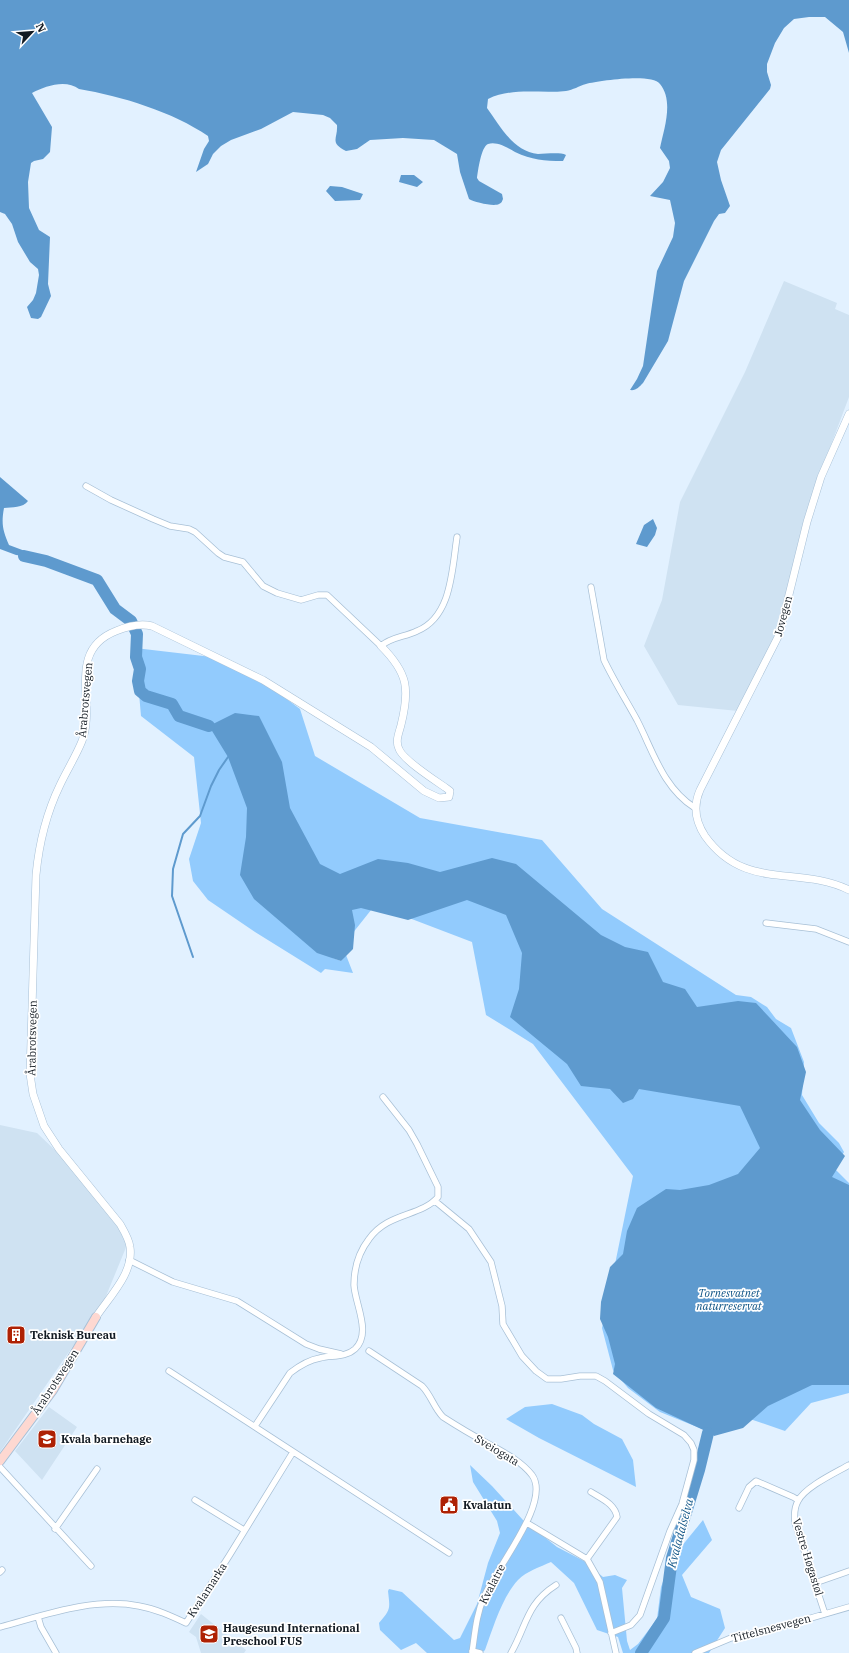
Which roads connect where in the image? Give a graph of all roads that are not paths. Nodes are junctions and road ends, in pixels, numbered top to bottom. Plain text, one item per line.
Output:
1 (849, 414) edge
2 (86, 486) dead end
3 (457, 537) dead end
4 (591, 587) dead end
5 (381, 646) junction
6 (695, 808) junction
7 (849, 890) edge
8 (766, 923) dead end
9 (849, 942) edge
10 (383, 1097) dead end
11 (435, 1201) junction
12 (129, 1260) junction
13 (96, 1317) joint
14 (369, 1351) dead end
15 (343, 1355) junction
16 (169, 1371) dead end
17 (255, 1426) junction
18 (293, 1452) junction
19 (0, 1461) edge
20 (849, 1465) edge
21 (0, 1467) edge
22 (97, 1469) dead end
23 (591, 1492) dead end
24 (195, 1500) dead end
25 (798, 1500) junction
26 (739, 1508) dead end
27 (527, 1523) junction
28 (55, 1529) junction
29 (244, 1530) junction
30 (449, 1553) dead end
31 (587, 1559) junction
32 (91, 1566) dead end
33 (849, 1571) edge
34 (815, 1583) junction
35 (556, 1585) dead end
36 (849, 1607) edge
37 (825, 1614) junction
38 (38, 1617) junction
39 (561, 1618) dead end
40 (0, 1627) edge
41 (611, 1633) junction
42 (472, 1652) edge
43 (56, 1653) edge
44 (480, 1653) edge
45 (511, 1653) edge
46 (577, 1653) edge
47 (616, 1653) edge
48 (694, 1653) edge

1 - 6 street, Jovegen
2 - 5 street
3 - 5 street
4 - 6 street
5 - 12 street, Årabrotsvegen
6 - 7 street
8 - 9 street
10 - 11 street
11 - 15 street
11 - 41 street
12 - 13 street, Årabrotsvegen
12 - 15 street
13 - 19 main road, Årabrotsvegen
14 - 27 street, Sveiogata
15 - 17 street
16 - 17 street
17 - 18 street
18 - 29 street, Kvalamarka
18 - 30 street
20 - 25 street
21 - 28 street
22 - 28 street
23 - 31 street
24 - 29 street
25 - 26 street
25 - 34 street, Vestre Høgastøl
27 - 31 street
27 - 42 street, Kvalatre
28 - 32 street
29 - 38 street, Kvalamarka
31 - 41 street
33 - 34 street
34 - 37 street, Vestre Høgastøl
35 - 45 street
36 - 37 street, Tittelsnesvegen
37 - 48 street, Tittelsnesvegen
38 - 40 street, Kvalamarka
38 - 43 street
39 - 46 street
41 - 47 street
42 - 44 street, Kvalatre

